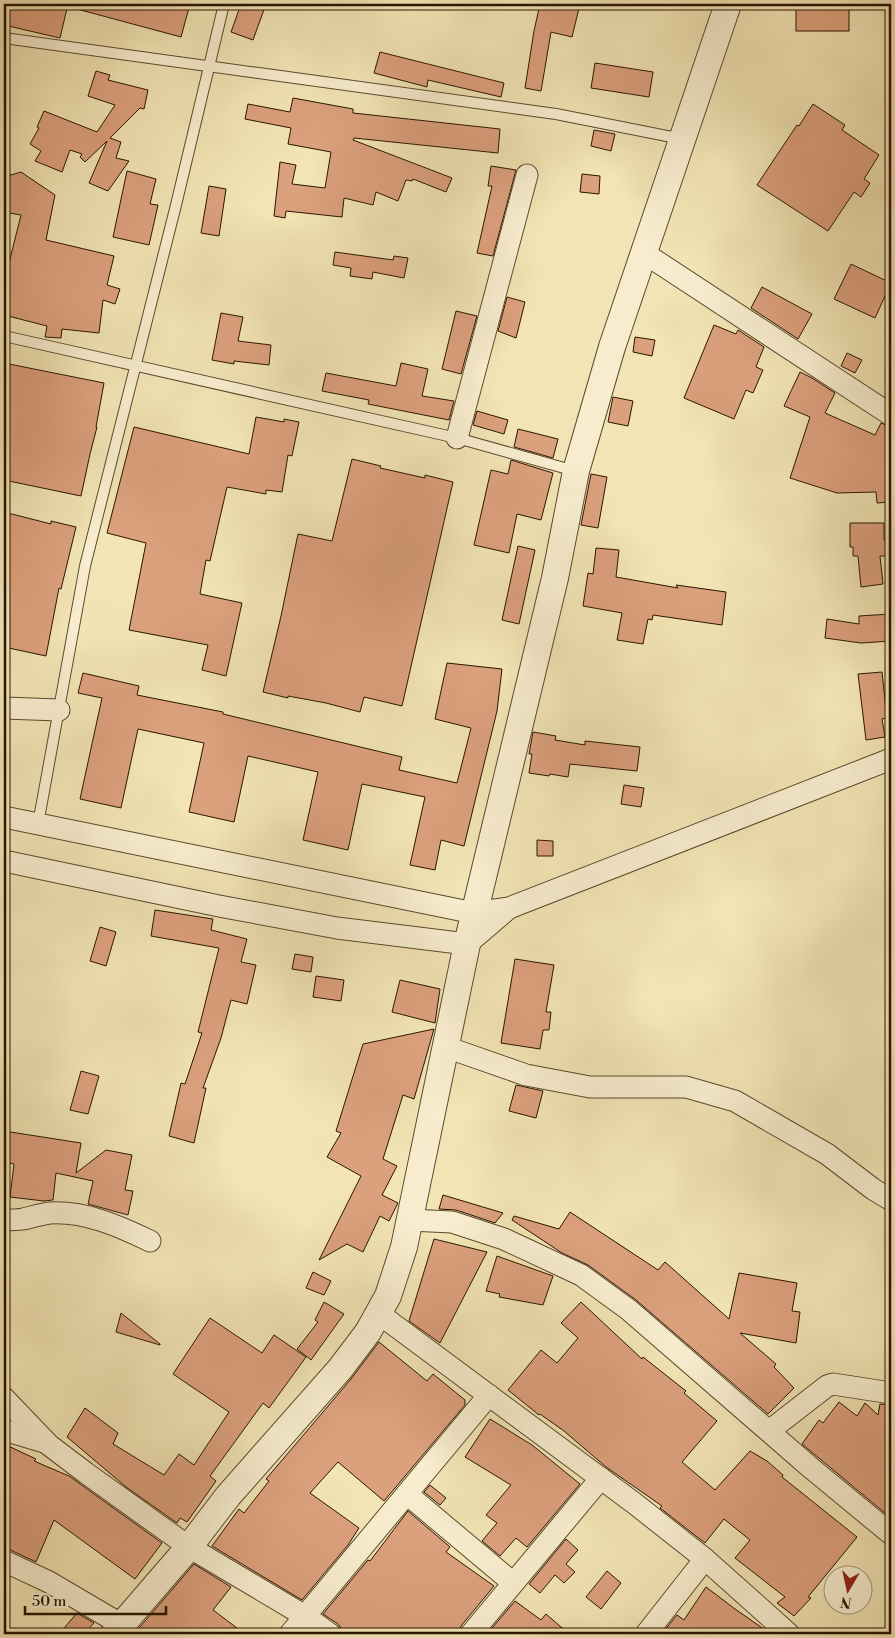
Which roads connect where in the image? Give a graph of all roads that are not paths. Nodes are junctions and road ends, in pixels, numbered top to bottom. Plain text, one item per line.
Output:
1 (224, 4) edge
2 (728, 4) edge
3 (4, 38) edge
4 (209, 67) junction
5 (683, 139) junction
6 (527, 175) dead end
7 (644, 253) junction
8 (4, 336) edge
9 (136, 365) junction
10 (891, 416) edge
11 (457, 438) junction
12 (576, 471) junction
13 (4, 708) edge
14 (59, 710) junction
15 (891, 760) edge
16 (4, 817) edge
17 (38, 824) junction
18 (4, 861) edge
19 (509, 908) junction
20 (474, 913) junction
21 (467, 944) junction
22 (447, 1045) junction
23 (891, 1200) edge
24 (4, 1220) edge
25 (409, 1220) junction
26 (150, 1241) dead end
27 (378, 1313) junction
28 (891, 1393) edge
29 (489, 1395) junction
30 (4, 1398) edge
31 (4, 1430) edge
32 (769, 1432) junction
33 (47, 1443) junction
34 (600, 1478) junction
35 (407, 1494) junction
36 (891, 1534) edge
37 (189, 1547) junction
38 (705, 1559) junction
39 (4, 1561) edge
40 (514, 1583) junction
41 (305, 1616) junction
42 (118, 1630) edge
43 (290, 1634) edge
44 (330, 1634) edge
45 (471, 1634) edge
46 (646, 1634) edge
47 (789, 1634) edge

1 - 4 lane
2 - 5 street
3 - 4 lane
4 - 5 lane
4 - 9 lane
5 - 7 street
6 - 11 street
7 - 10 street
7 - 12 street
8 - 9 lane
9 - 11 lane
9 - 14 lane
11 - 12 lane
12 - 20 street
13 - 14 street
14 - 17 lane
15 - 19 street
16 - 17 street
17 - 20 street
18 - 21 street
19 - 20 street
19 - 21 street
20 - 21 street
21 - 22 street
22 - 23 street
22 - 25 street
24 - 26 street
25 - 27 street
25 - 32 street
27 - 29 street
27 - 37 street
28 - 32 street
29 - 34 street
29 - 35 street
30 - 33 street
31 - 33 street
32 - 36 street
33 - 37 street
34 - 38 street
34 - 40 street
35 - 40 street
35 - 41 street
37 - 41 street
37 - 42 street
38 - 46 street
38 - 47 street
39 - 42 street
40 - 45 street
41 - 43 street
41 - 44 street

